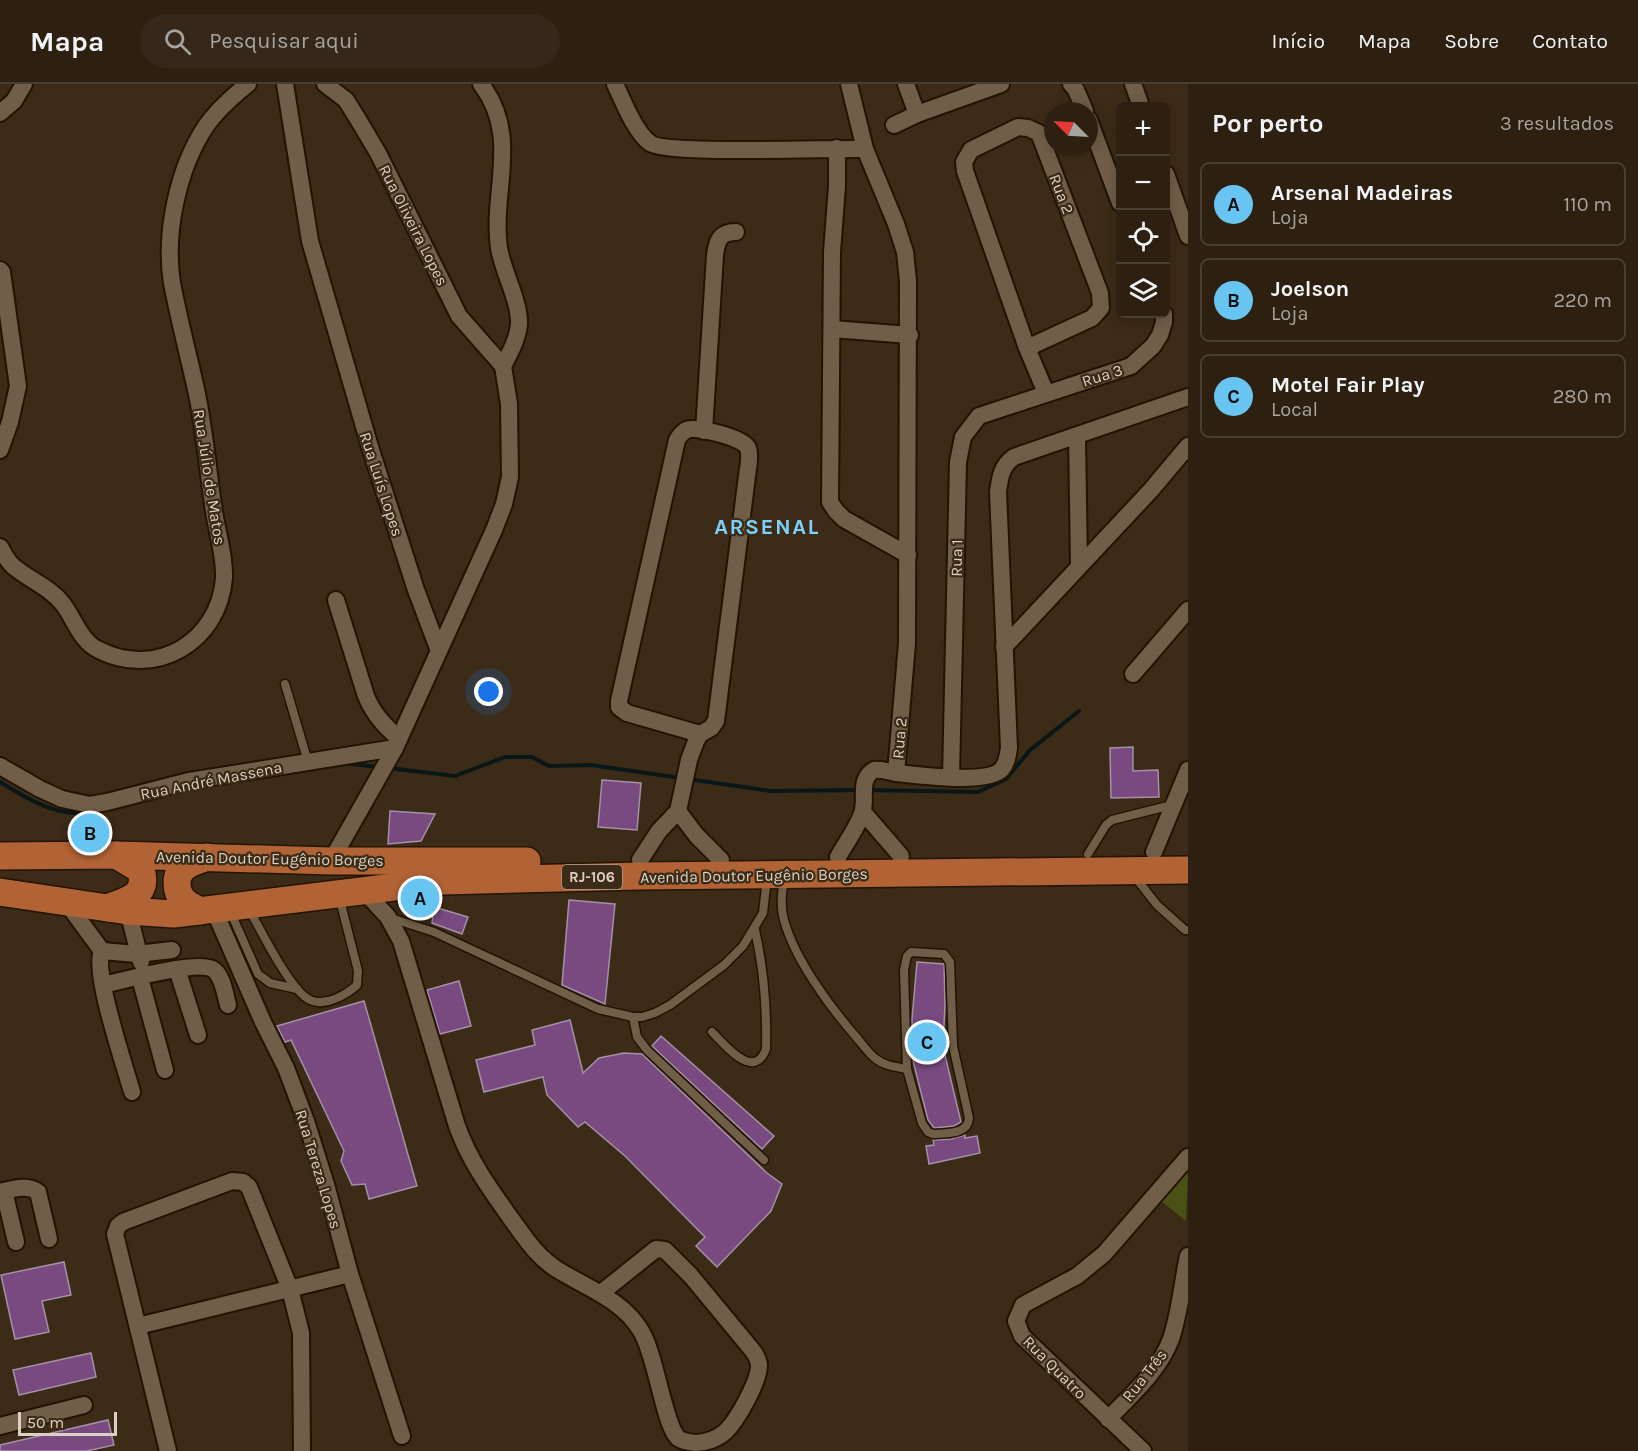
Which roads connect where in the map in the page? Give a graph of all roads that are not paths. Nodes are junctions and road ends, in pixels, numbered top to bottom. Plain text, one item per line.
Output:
1 (24, 84) edge
2 (248, 84) edge
3 (285, 84) edge
4 (325, 84) edge
5 (481, 84) edge
6 (615, 84) edge
7 (849, 84) edge
8 (906, 84) edge
9 (1001, 84) edge
10 (1071, 84) edge
11 (1133, 84) edge
12 (1081, 102) edge
13 (1140, 102) edge
14 (0, 113) edge
15 (918, 114) junction
16 (894, 125) dead end
17 (1098, 144) edge
18 (837, 148) junction
19 (865, 149) junction
20 (1170, 185) edge
21 (1116, 192) edge
22 (736, 232) dead end
23 (1188, 236) edge
24 (1, 271) edge
25 (1164, 318) edge
26 (832, 330) junction
27 (910, 334) junction
28 (1027, 348) junction
29 (503, 366) junction
30 (18, 386) junction
31 (1046, 393) junction
32 (0, 395) edge
33 (1188, 397) edge
34 (704, 431) junction
35 (1077, 436) junction
36 (1188, 446) edge
37 (0, 450) edge
38 (0, 548) edge
39 (908, 555) junction
40 (1079, 565) junction
41 (336, 600) dead end
42 (1188, 610) edge
43 (1004, 647) junction
44 (439, 651) junction
45 (1133, 674) dead end
46 (285, 684) dead end
47 (700, 734) junction
48 (394, 750) junction
49 (308, 762) junction
50 (0, 766) edge
51 (1188, 770) edge
52 (896, 773) junction
53 (951, 777) junction
54 (863, 797) junction
55 (1172, 805) junction
56 (678, 811) junction
57 (1188, 851) edge
58 (1154, 852) junction
59 (1088, 854) junction
60 (116, 855) junction
61 (0, 856) edge
62 (208, 856) junction
63 (902, 856) junction
64 (838, 857) junction
65 (640, 860) junction
66 (721, 860) junction
67 (331, 861) junction
68 (1129, 869) junction
69 (1188, 870) edge
70 (776, 875) junction
71 (0, 892) edge
72 (351, 892) junction
73 (66, 902) junction
74 (118, 909) junction
75 (222, 909) junction
76 (388, 917) junction
77 (755, 930) junction
78 (1188, 930) edge
79 (172, 950) dead end
80 (102, 951) junction
81 (137, 954) junction
82 (177, 969) junction
83 (143, 977) junction
84 (102, 986) junction
85 (297, 988) junction
86 (228, 1005) dead end
87 (633, 1017) junction
88 (712, 1032) dead end
89 (198, 1035) dead end
90 (907, 1069) junction
91 (165, 1070) dead end
92 (132, 1092) dead end
93 (1188, 1157) edge
94 (764, 1160) dead end
95 (2, 1191) edge
96 (49, 1239) dead end
97 (16, 1242) dead end
98 (1188, 1256) edge
99 (350, 1274) junction
100 (290, 1289) junction
101 (601, 1293) junction
102 (138, 1326) junction
103 (84, 1405) dead end
104 (1108, 1419) junction
105 (0, 1426) edge
106 (402, 1436) dead end
107 (168, 1451) edge
108 (302, 1451) edge
109 (1143, 1451) edge

1 - 14 street
2 - 38 street, Rua Júlio de Matos
3 - 44 street, Rua Luís Lopes
4 - 29 street, Rua Oliveira Lopes
5 - 29 street
6 - 18 street
7 - 19 street
8 - 15 street
9 - 15 street
10 - 12 street
11 - 13 street
15 - 16 street
17 - 21 street
18 - 19 street
18 - 26 street
19 - 27 street
20 - 23 street
22 - 34 street
24 - 30 street
25 - 31 street, Rua 3
26 - 27 street
26 - 39 street
27 - 39 street
28 - 28 street, Rua 2
28 - 31 street, Rua 2
29 - 44 street
30 - 32 street
30 - 37 street
31 - 53 street, Rua 1
33 - 35 street
34 - 47 street
34 - 47 street
35 - 40 street
35 - 43 street, Rua 2
36 - 40 street
39 - 52 street, Rua 2
40 - 43 street
41 - 48 street
42 - 45 street
43 - 53 street, Rua 2
44 - 48 street
46 - 49 lane
47 - 56 street
48 - 49 street, Rua André Massena
48 - 67 street
49 - 50 street, Rua André Massena
51 - 55 street
52 - 53 street, Rua 2
52 - 54 street
54 - 63 street
54 - 64 street
55 - 58 street
55 - 59 lane
56 - 65 street
56 - 66 street
57 - 58 highway, Avenida Doutor Eugênio Borges / RJ-106
58 - 59 highway, Avenida Doutor Eugênio Borges / RJ-106
59 - 63 highway, Avenida Doutor Eugênio Borges / RJ-106
60 - 61 highway, Avenida Doutor Eugênio Borges / RJ-106
60 - 62 highway, Avenida Doutor Eugênio Borges / RJ-106
60 - 74 highway
62 - 67 highway, Avenida Doutor Eugênio Borges / RJ-106
62 - 75 highway
63 - 64 highway, Avenida Doutor Eugênio Borges / RJ-106
64 - 66 highway, Avenida Doutor Eugênio Borges / RJ-106
65 - 66 highway, Avenida Doutor Eugênio Borges / RJ-106
65 - 67 highway, Avenida Doutor Eugênio Borges / RJ-106
68 - 69 highway, Avenida Doutor Eugênio Borges / RJ-106
68 - 70 highway, Avenida Doutor Eugênio Borges / RJ-106
68 - 78 lane
70 - 72 highway, Avenida Doutor Eugênio Borges / RJ-106
70 - 77 lane
70 - 90 lane
71 - 73 highway, Avenida Doutor Eugênio Borges / RJ-106
72 - 75 highway, Avenida Doutor Eugênio Borges / RJ-106
72 - 76 street
72 - 85 lane
73 - 74 highway, Avenida Doutor Eugênio Borges / RJ-106
73 - 80 street
74 - 75 highway, Avenida Doutor Eugênio Borges / RJ-106
74 - 81 street
75 - 85 lane
75 - 85 lane
75 - 99 street, Rua Tereza Lopes
76 - 87 lane
76 - 101 street
77 - 87 lane
77 - 88 lane
79 - 81 street
80 - 81 street
80 - 84 street
81 - 83 street
82 - 83 street
82 - 86 street
82 - 89 street
83 - 84 street
83 - 91 street
84 - 92 street
87 - 94 lane
90 - 90 lane
93 - 104 street, Rua Quatro
95 - 96 street
95 - 97 street
98 - 104 street, Rua Três
99 - 100 street
99 - 106 street, Rua Tereza Lopes
100 - 102 street
100 - 102 street
100 - 108 street
101 - 101 street
102 - 107 street
103 - 105 street
104 - 109 street, Rua Quatro

